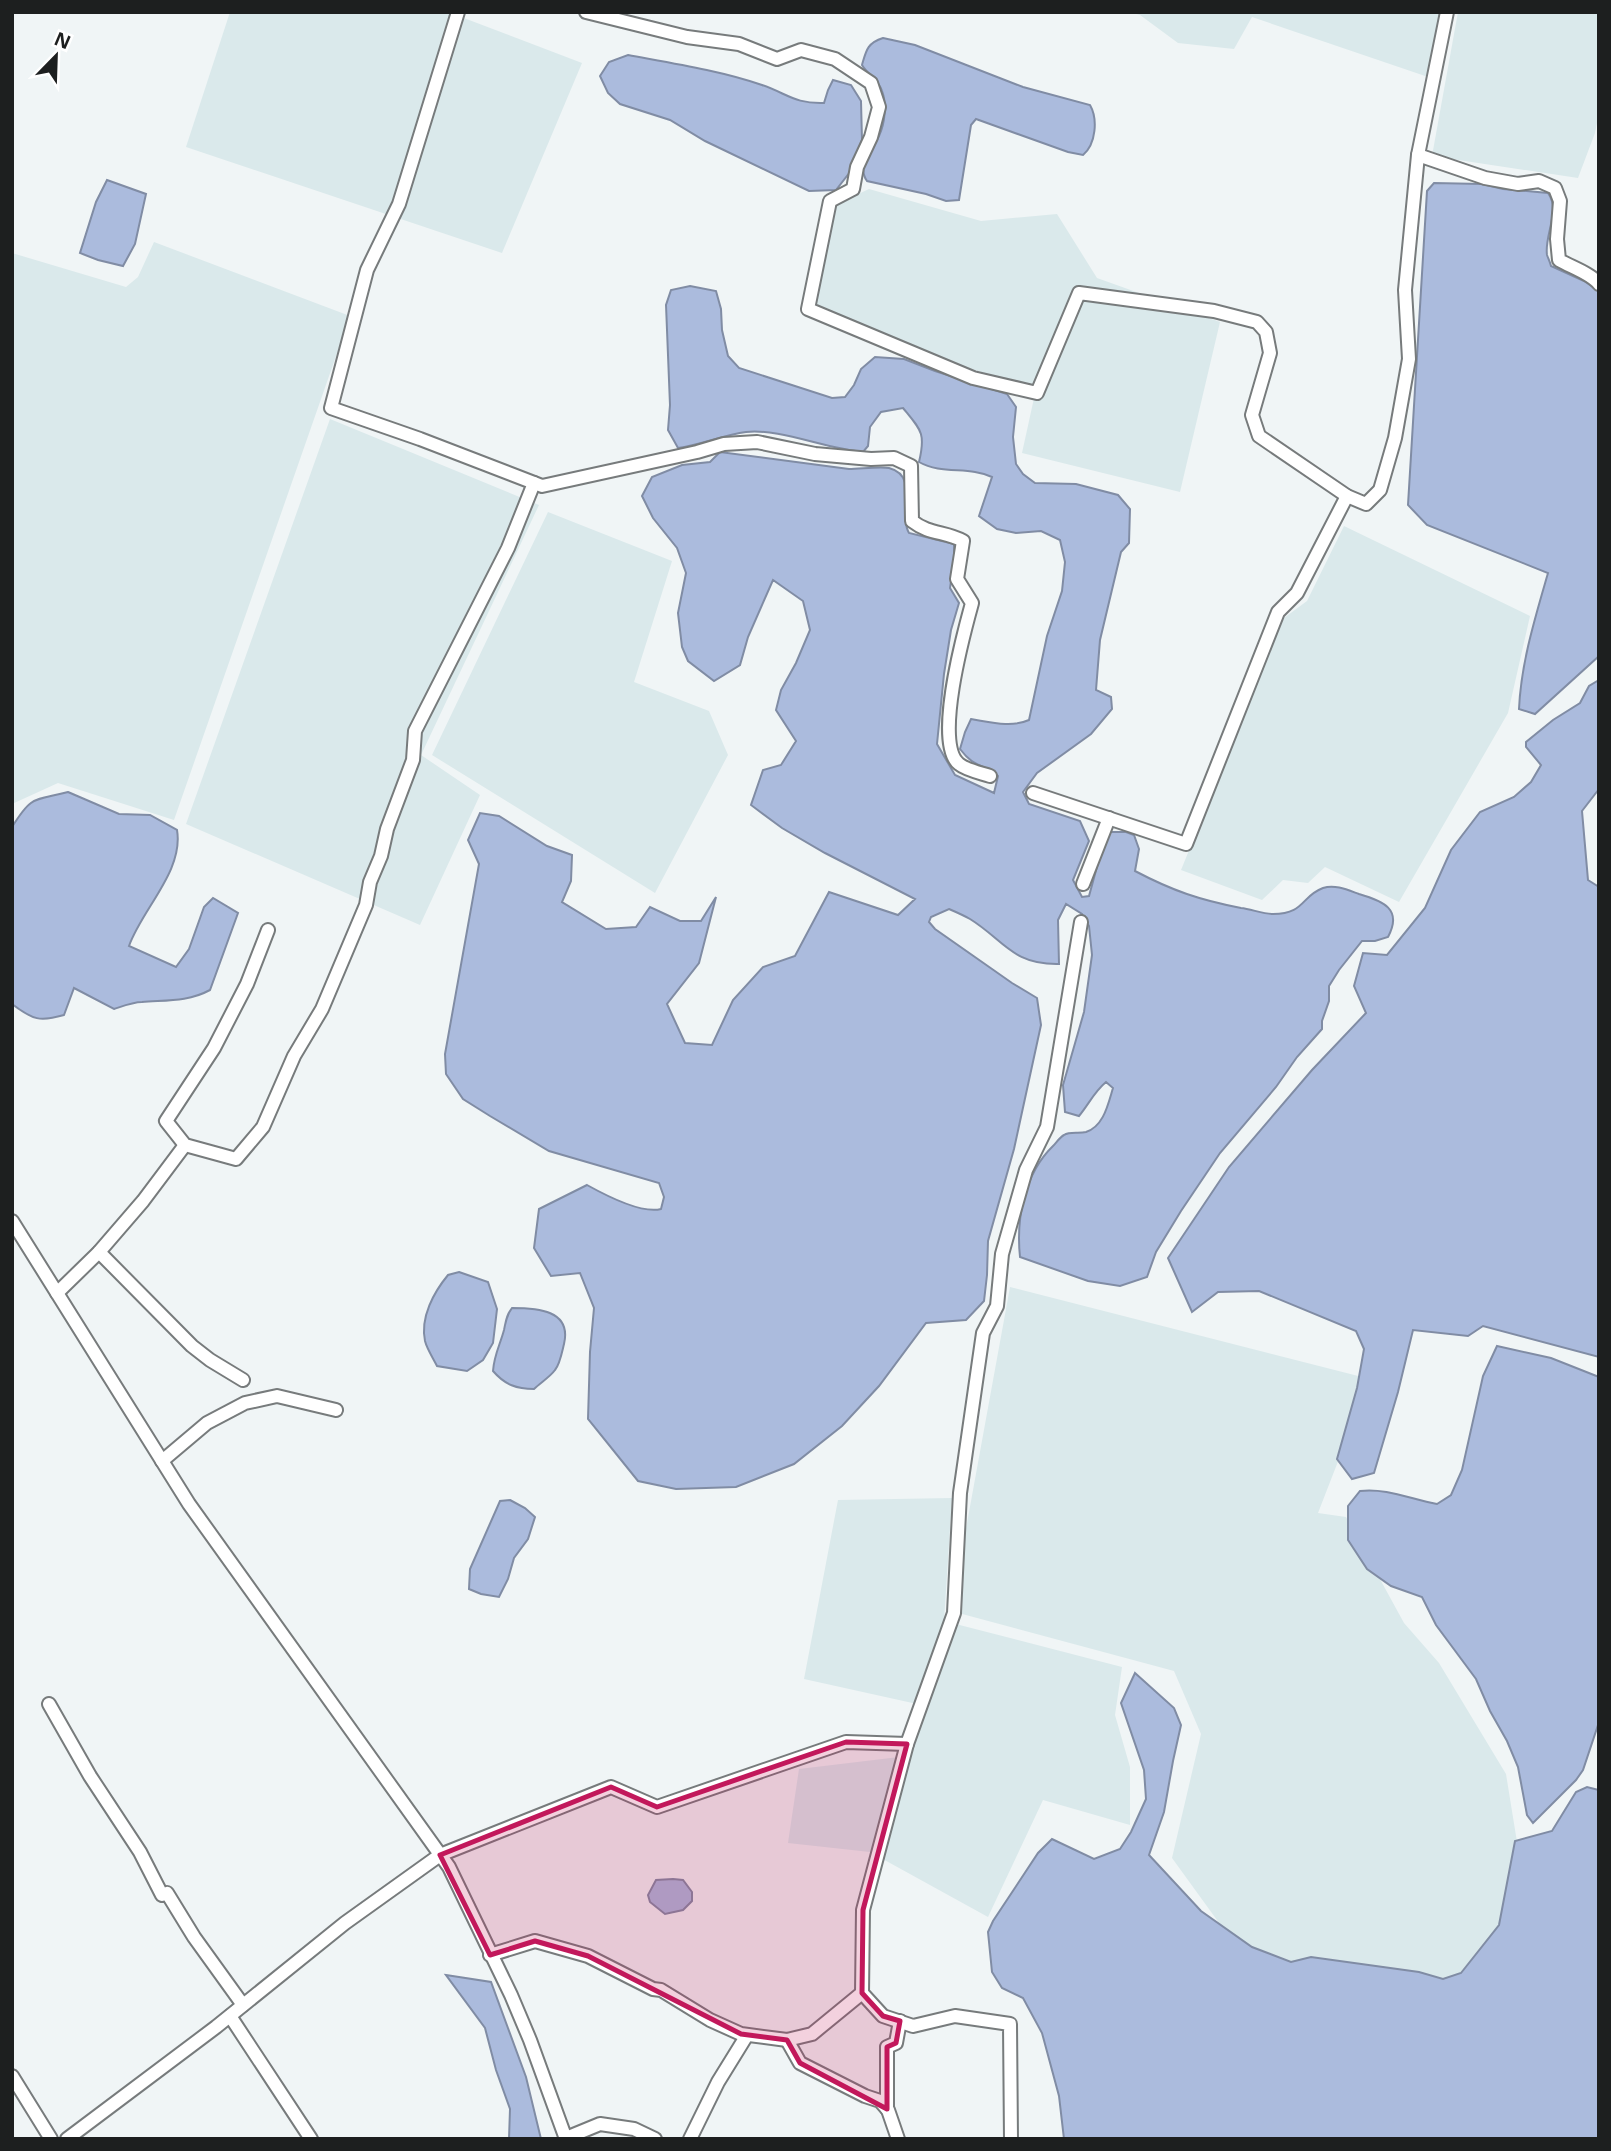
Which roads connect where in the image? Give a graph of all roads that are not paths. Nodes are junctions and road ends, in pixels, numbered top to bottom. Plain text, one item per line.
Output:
1 (458, 12) edge
2 (586, 12) edge
3 (1447, 12) edge
4 (1418, 155) junction
5 (1599, 285) edge
6 (534, 483) junction
7 (1348, 496) junction
8 (990, 776) dead end
9 (1033, 793) dead end
10 (1109, 818) junction
11 (1083, 884) dead end
12 (1081, 922) dead end
13 (268, 930) dead end
14 (185, 1145) junction
15 (12, 1221) edge
16 (99, 1252) junction
17 (57, 1293) junction
18 (243, 1380) dead end
19 (336, 1410) dead end
20 (162, 1461) junction
21 (48, 1704) dead end
22 (907, 1744) junction
23 (440, 1855) junction
24 (490, 1955) junction
25 (862, 1993) junction
26 (243, 2005) junction
27 (230, 2016) junction
28 (900, 2021) junction
29 (747, 2035) junction
30 (787, 2040) junction
31 (12, 2076) edge
32 (887, 2109) junction
33 (566, 2138) edge
34 (51, 2139) edge
35 (67, 2139) edge
36 (311, 2139) edge
37 (655, 2139) edge
38 (690, 2139) edge
39 (898, 2139) edge
40 (1011, 2139) edge

1 - 6 street
2 - 7 street
3 - 4 street
4 - 5 street
4 - 7 street
6 - 8 street
6 - 14 street
7 - 10 street
9 - 10 street
10 - 11 street
12 - 22 street
13 - 14 street
14 - 16 street
15 - 17 street
16 - 17 street
16 - 18 street
17 - 20 street
19 - 20 street
20 - 23 street
21 - 26 street
22 - 23 street
22 - 25 street
23 - 24 street
23 - 26 street
24 - 29 street
24 - 33 street
25 - 28 street
25 - 30 street
26 - 27 street
27 - 35 street
27 - 36 street
28 - 32 street
28 - 40 street
29 - 30 street
29 - 38 street
30 - 32 street
31 - 34 street
32 - 39 street
33 - 37 street

